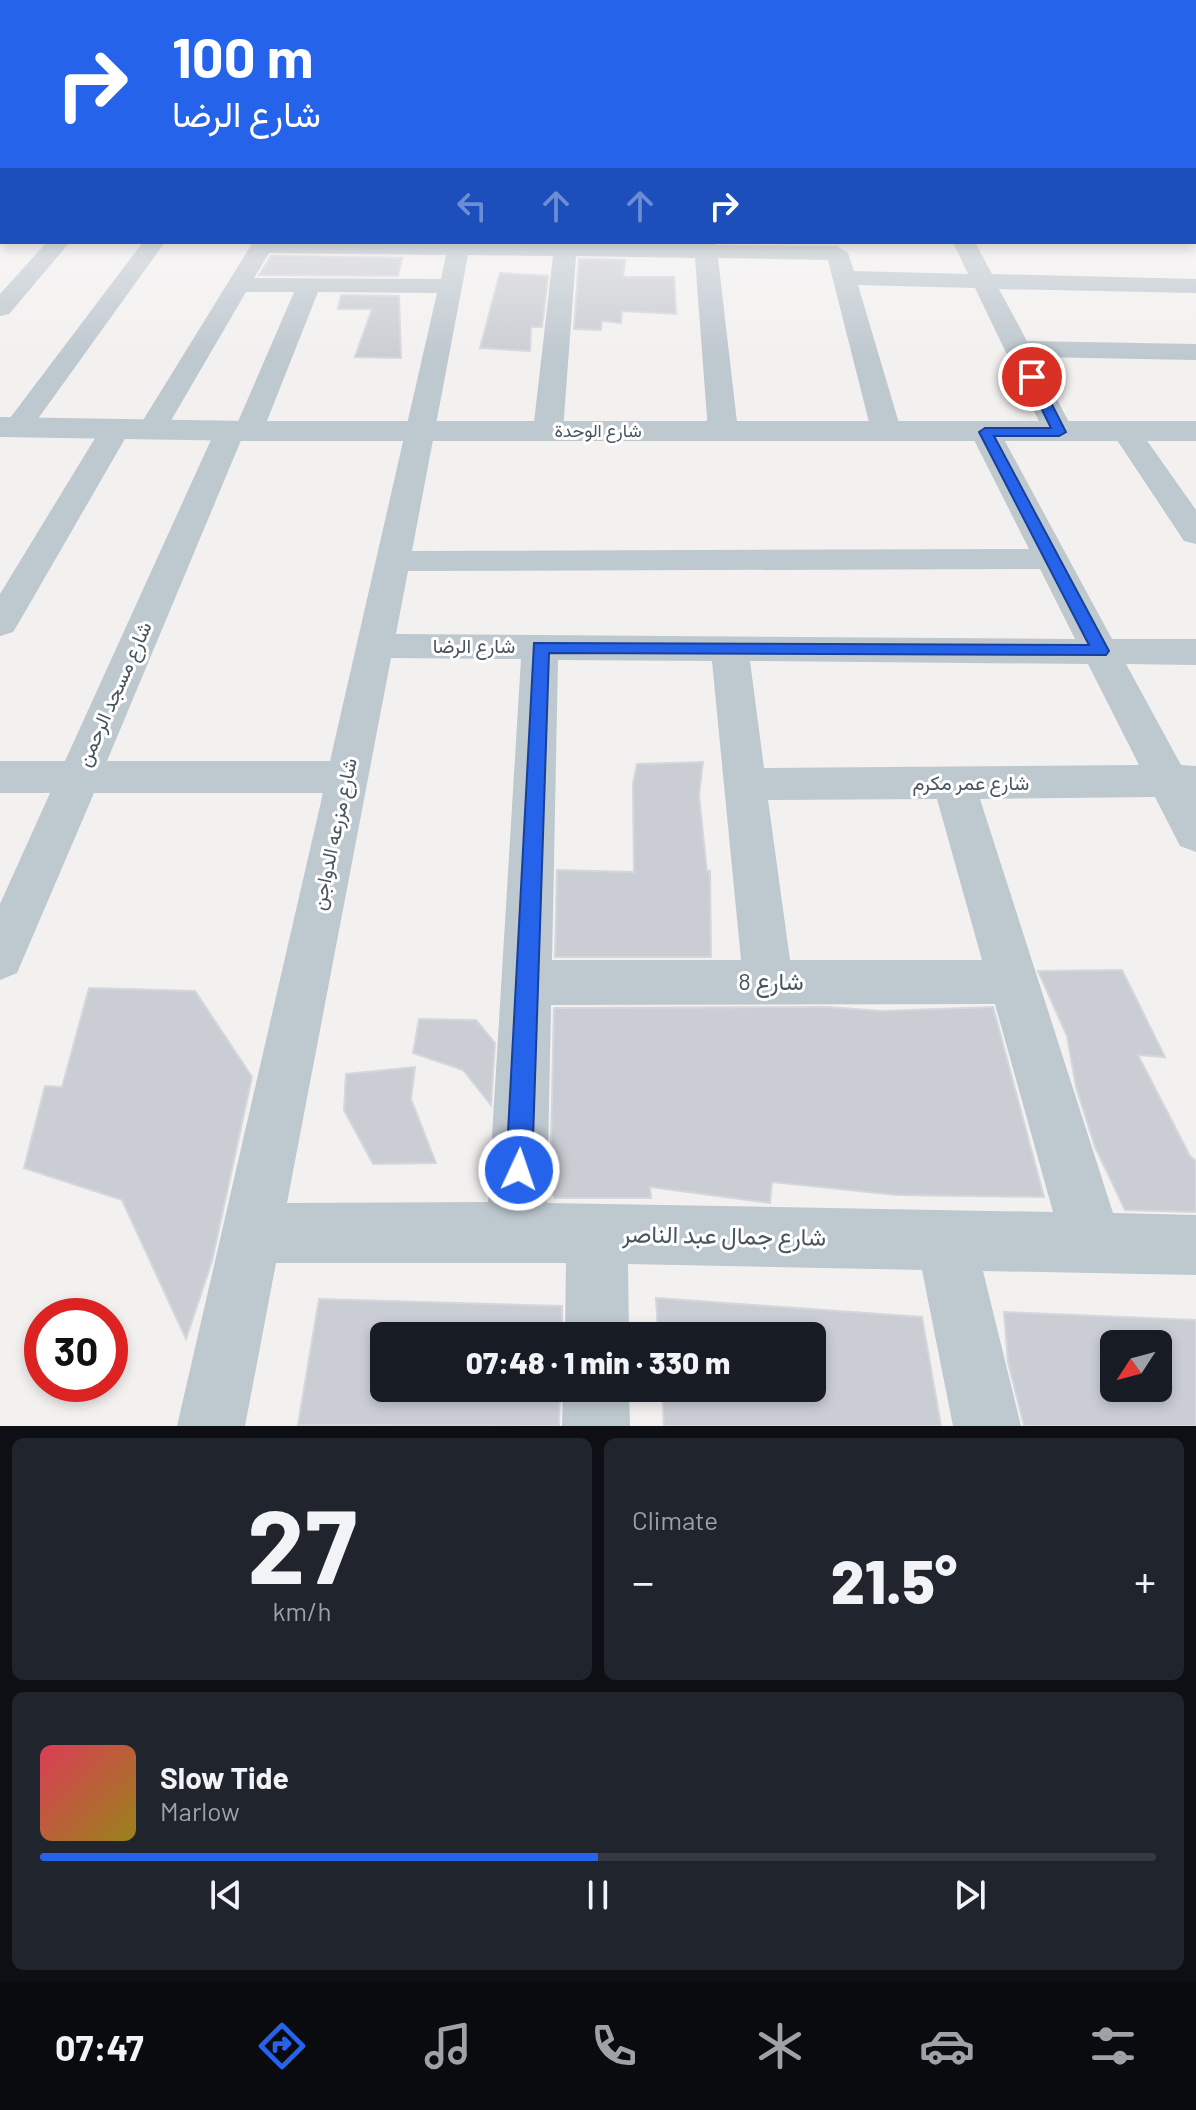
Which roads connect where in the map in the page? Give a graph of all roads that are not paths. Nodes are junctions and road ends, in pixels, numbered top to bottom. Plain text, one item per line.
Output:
1 (57, 244) edge
2 (152, 244) edge
3 (263, 244) edge
4 (965, 244) edge
5 (706, 247) edge
6 (835, 247) edge
7 (565, 250) junction
8 (456, 259) edge
9 (844, 278) junction
10 (984, 282) junction
11 (239, 285) junction
12 (309, 285) junction
13 (1196, 286) edge
14 (0, 309) edge
15 (1018, 349) junction
16 (1185, 352) edge
17 (1196, 381) edge
18 (8, 427) edge
19 (115, 430) junction
20 (152, 430) junction
21 (886, 430) junction
22 (239, 431) junction
23 (418, 431) junction
24 (548, 431) junction
25 (723, 431) junction
26 (1126, 431) junction
27 (1196, 431) edge
28 (985, 432) junction
29 (1059, 432) junction
30 (1187, 508) edge
31 (1196, 534) edge
32 (1052, 559) junction
33 (394, 561) junction
34 (0, 624) edge
35 (375, 646) junction
36 (540, 647) junction
37 (729, 648) junction
38 (1100, 651) junction
39 (1196, 652) edge
40 (0, 777) edge
41 (78, 777) junction
42 (345, 777) junction
43 (1182, 781) edge
44 (954, 783) junction
45 (745, 784) junction
46 (1196, 834) edge
47 (0, 958) edge
48 (768, 982) junction
49 (1014, 982) junction
50 (528, 983) junction
51 (516, 1232) junction
52 (252, 1233) junction
53 (597, 1233) junction
54 (946, 1241) junction
55 (1092, 1243) junction
56 (1196, 1245) edge
57 (597, 1322) edge
58 (596, 1402) edge
59 (211, 1426) edge
60 (596, 1426) edge
61 (987, 1426) edge

1 - 14 street
2 - 18 street
3 - 8 street
3 - 11 street
4 - 10 street
5 - 6 street
5 - 7 street
5 - 25 street
6 - 9 street
7 - 8 street
7 - 24 street
8 - 12 street
8 - 23 street, شارع مزرعه الدواجن
9 - 10 street
9 - 21 street
10 - 13 street
10 - 15 street
11 - 12 street
11 - 20 street
12 - 22 street, شارع مسجد الرحمن
15 - 16 street
15 - 29 street
16 - 17 street
18 - 19 street, شارع الوحدة
19 - 20 street, شارع الوحدة
19 - 34 street
20 - 22 street, شارع الوحدة
21 - 25 street, شارع الوحدة
21 - 28 street, شارع الوحدة
22 - 23 street, شارع الوحدة
22 - 41 street, شارع مسجد الرحمن
23 - 24 street, شارع الوحدة
23 - 33 street, شارع مزرعه الدواجن
24 - 25 street, شارع الوحدة
26 - 27 street, شارع الوحدة
26 - 29 street, شارع الوحدة
26 - 30 street
28 - 29 street, شارع الوحدة
28 - 32 street
30 - 31 street
32 - 33 street
32 - 38 street
33 - 35 street, شارع مزرعه الدواجن
35 - 36 street, شارع الرضا
35 - 42 street, شارع مزرعه الدواجن
36 - 37 street, شارع الرضا
36 - 50 street
37 - 38 street, شارع الرضا
37 - 45 street
38 - 39 street, شارع الرضا
38 - 43 street
40 - 41 street
41 - 42 street
41 - 47 street, شارع مسجد الرحمن
42 - 52 street, شارع مزرعه الدواجن
43 - 44 street, شارع عمر مكرم
43 - 46 street
44 - 45 street, شارع عمر مكرم
44 - 49 street
45 - 48 street
48 - 49 street, شارع 8
48 - 50 street, شارع 8
49 - 55 street
50 - 51 street
51 - 52 street, شارع جمال عبد الناصر
51 - 53 street, شارع جمال عبد الناصر
52 - 59 street, شارع مزرعه الدواجن
53 - 54 street, شارع جمال عبد الناصر
53 - 57 street
54 - 55 street, شارع جمال عبد الناصر
54 - 61 street
55 - 56 street, شارع جمال عبد الناصر
58 - 60 street

